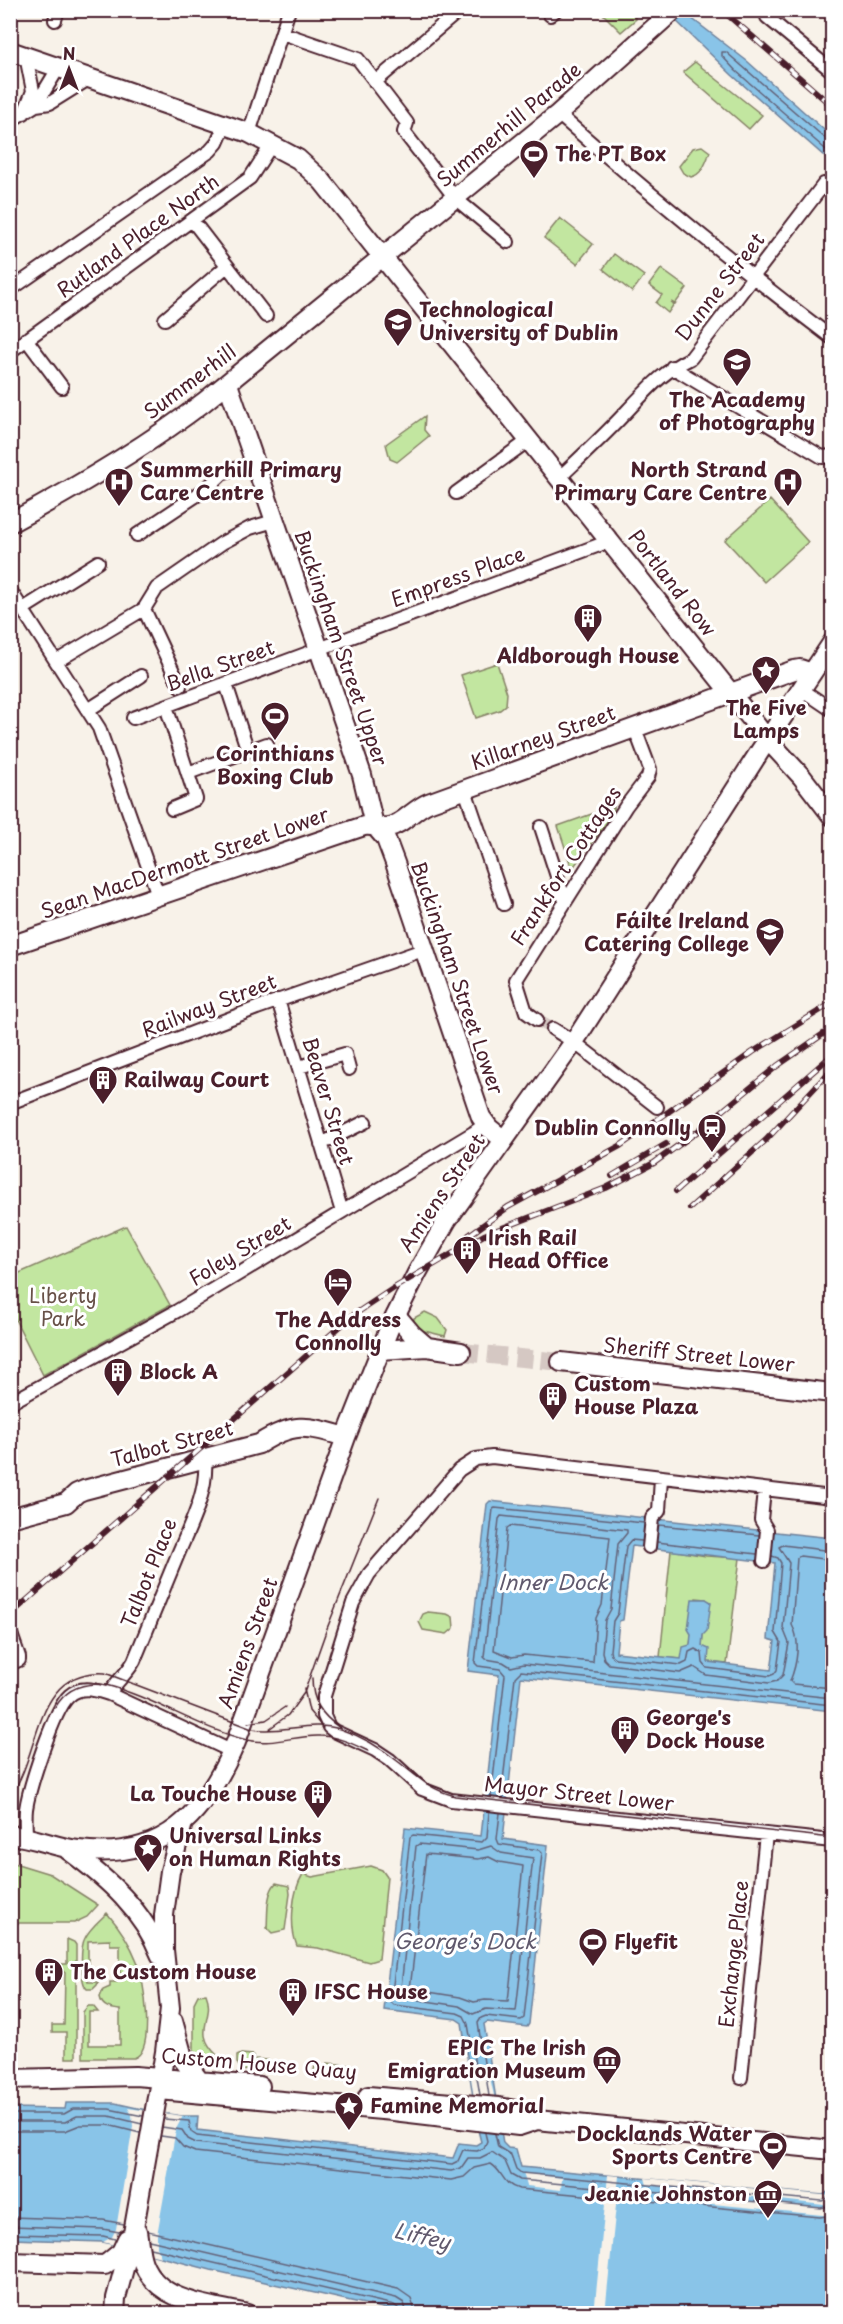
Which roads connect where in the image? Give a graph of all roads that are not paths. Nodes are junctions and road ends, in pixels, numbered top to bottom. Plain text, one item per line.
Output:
1 (289, 10) edge
2 (460, 10) edge
3 (668, 17) edge
4 (767, 17) dead end
5 (282, 33) junction
6 (18, 53) edge
7 (59, 67) junction
8 (832, 71) edge
9 (90, 78) junction
10 (375, 82) junction
11 (36, 105) junction
12 (24, 113) junction
13 (558, 114) junction
14 (10, 121) edge
15 (225, 126) junction
16 (249, 133) junction
17 (272, 144) junction
18 (828, 188) edge
19 (456, 199) junction
20 (192, 220) junction
21 (508, 242) dead end
22 (382, 257) junction
23 (227, 266) junction
24 (753, 279) junction
25 (10, 290) edge
26 (266, 316) dead end
27 (165, 319) dead end
28 (832, 338) edge
29 (26, 339) junction
30 (15, 348) dead end
31 (672, 367) junction
32 (228, 384) junction
33 (62, 387) dead end
34 (204, 402) junction
35 (239, 422) junction
36 (529, 440) junction
37 (832, 456) edge
38 (254, 462) junction
39 (559, 478) junction
40 (456, 493) dead end
41 (274, 521) junction
42 (10, 523) edge
43 (137, 535) dead end
44 (610, 541) junction
45 (98, 562) dead end
46 (10, 590) edge
47 (23, 609) junction
48 (144, 609) junction
49 (832, 645) edge
50 (319, 650) junction
51 (57, 661) junction
52 (812, 673) junction
53 (141, 676) dead end
54 (226, 684) junction
55 (180, 686) dead end
56 (801, 689) junction
57 (731, 694) junction
58 (166, 706) junction
59 (88, 710) junction
60 (832, 710) edge
61 (134, 718) dead end
62 (635, 729) junction
63 (768, 740) junction
64 (245, 742) dead end
65 (267, 744) dead end
66 (188, 773) junction
67 (465, 790) junction
68 (172, 809) dead end
69 (832, 816) edge
70 (374, 825) junction
71 (542, 827) dead end
72 (158, 895) junction
73 (565, 901) junction
74 (504, 904) dead end
75 (10, 946) edge
76 (423, 950) junction
77 (278, 1000) junction
78 (537, 1020) tunnel mouth
79 (553, 1029) tunnel mouth
80 (574, 1042) junction
81 (299, 1068) junction
82 (349, 1069) dead end
83 (10, 1103) edge
84 (657, 1107) dead end
85 (365, 1122) dead end
86 (485, 1124) junction
87 (504, 1140) junction
88 (321, 1144) junction
89 (342, 1212) junction
90 (396, 1315) junction
91 (427, 1347) junction
92 (380, 1350) junction
93 (461, 1352) tunnel mouth
94 (561, 1362) tunnel mouth
95 (832, 1393) edge
96 (10, 1403) edge
97 (346, 1437) junction
98 (205, 1459) junction
99 (661, 1478) junction
100 (764, 1490) junction
101 (832, 1497) edge
102 (10, 1518) edge
103 (649, 1548) dead end
104 (764, 1561) dead end
105 (10, 1631) edge
106 (15, 1662) edge
107 (109, 1694) junction
108 (231, 1751) junction
109 (183, 1823) junction
110 (766, 1834) junction
111 (18, 1836) edge
112 (832, 1841) edge
113 (64, 1847) junction
114 (165, 1968) junction
115 (170, 2008) junction
116 (741, 2078) dead end
117 (10, 2079) edge
118 (199, 2080) junction
119 (160, 2083) junction
120 (473, 2113) junction
121 (832, 2150) edge
122 (131, 2250) junction
123 (10, 2262) edge
124 (114, 2313) edge
125 (247, 2313) edge

1 - 5 street
2 - 10 street
3 - 13 main road, Summerhill Parade
4 - 8 street
5 - 10 street
5 - 16 street
6 - 7 main road, Portland Row
6 - 12 street
7 - 9 main road, Portland Row
7 - 11 street
9 - 11 street
9 - 15 main road, Portland Row
10 - 19 street
11 - 12 street
12 - 14 street
13 - 19 main road, Summerhill Parade
13 - 24 street
15 - 16 main road, Portland Row
15 - 25 street
16 - 17 main road, Portland Row
17 - 20 street, Rutland Place North
17 - 22 main road, Portland Row
18 - 24 street, Dunne Street
19 - 21 street
19 - 22 main road, Summerhill Parade
20 - 23 street
20 - 29 street, Rutland Place North
22 - 32 main road, Summerhill
22 - 36 main road, Portland Row
23 - 26 street
23 - 27 street
24 - 28 street
24 - 31 street, Dunne Street
29 - 30 street, Rutland Place North
29 - 33 street
31 - 37 street
31 - 39 street, Dunne Street
32 - 34 main road, Summerhill
32 - 35 main road, Buckingham Street Upper
34 - 35 main road
34 - 42 main road, Summerhill
35 - 38 main road, Buckingham Street Upper
36 - 39 main road, Portland Row
36 - 40 street
38 - 41 main road, Buckingham Street Upper
38 - 43 street
39 - 44 main road, Portland Row
41 - 48 street
41 - 50 main road, Buckingham Street Upper
44 - 50 street, Empress Place
44 - 57 main road, Portland Row
45 - 47 street
46 - 47 street
47 - 51 street
48 - 51 street
48 - 55 street
49 - 52 main road, Amiens Street
50 - 54 street, Bella Street
50 - 70 main road, Buckingham Street Upper
51 - 59 street
52 - 56 main road, Amiens Street
52 - 57 main road, Killarney Street
53 - 59 street
54 - 58 street, Bella Street
54 - 64 street
56 - 60 street
56 - 63 main road, Amiens Street
57 - 62 main road, Killarney Street
57 - 63 main road, Portland Row
58 - 61 street, Bella Street
58 - 66 street
59 - 72 street
62 - 67 main road, Killarney Street
62 - 73 street, Frankfort Cottages
63 - 69 main road, Portland Row
63 - 80 main road, Amiens Street
65 - 66 street
66 - 68 street
67 - 70 main road, Killarney Street
67 - 74 street
70 - 72 main road, Sean MacDermott Street Lower
70 - 76 main road, Buckingham Street Lower
71 - 73 street
72 - 75 main road, Sean MacDermott Street Lower
73 - 78 street, Frankfort Cottages
76 - 77 street, Railway Street
76 - 86 main road, Buckingham Street Lower
77 - 81 street, Beaver Street
77 - 83 street, Railway Street
79 - 80 street
80 - 84 street
80 - 87 main road, Amiens Street
81 - 82 street
81 - 88 street, Beaver Street
85 - 88 street
86 - 87 main road, Buckingham Street Lower
86 - 89 street, Foley Street
87 - 90 main road, Amiens Street
88 - 89 street, Beaver Street
89 - 96 street, Foley Street
90 - 91 main road
90 - 92 main road, Amiens Street
91 - 92 main road
91 - 93 main road
92 - 97 main road, Amiens Street
94 - 95 main road, Sheriff Street Lower
97 - 98 main road, Talbot Street
97 - 108 main road, Amiens Street
98 - 102 main road, Talbot Street
98 - 107 street, Talbot Place
99 - 100 street
99 - 103 street
99 - 110 street, Mayor Street Lower
100 - 101 street
100 - 104 street
105 - 106 street
107 - 108 street
107 - 111 street
108 - 109 main road, Amiens Street
109 - 113 main road
109 - 114 main road
110 - 112 street, Mayor Street Lower
110 - 116 street, Exchange Place
111 - 113 main road
113 - 114 main road
114 - 115 main road
115 - 118 main road
115 - 119 main road
117 - 119 main road, Custom House Quay
118 - 119 main road, Custom House Quay
118 - 120 main road, Custom House Quay
119 - 120 main road, Custom House Quay
119 - 122 main road
120 - 121 main road, Custom House Quay
122 - 123 main road
122 - 124 main road
122 - 125 main road

